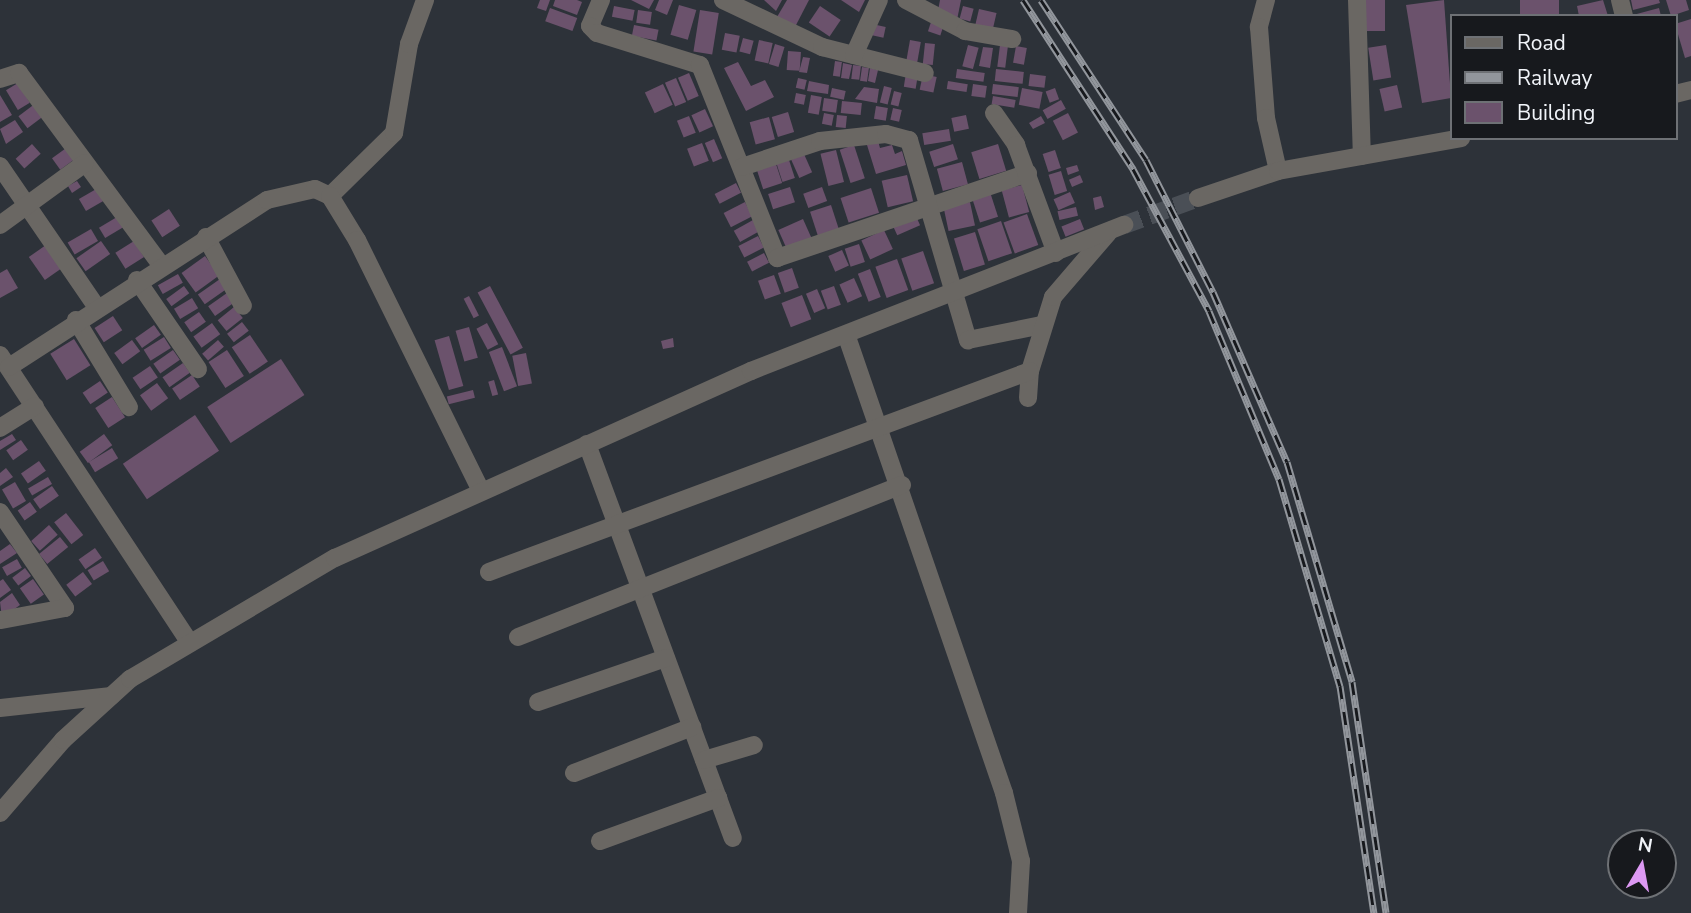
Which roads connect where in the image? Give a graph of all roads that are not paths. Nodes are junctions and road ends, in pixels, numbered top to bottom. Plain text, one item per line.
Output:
1 (425, 0) edge
2 (601, 0) edge
3 (723, 0) edge
4 (879, 0) edge
5 (906, 0) edge
6 (1266, 0) edge
7 (1357, 0) edge
8 (1012, 39) dead end
9 (854, 55) junction
10 (925, 73) dead end
11 (0, 79) edge
12 (994, 113) dead end
13 (1450, 140) edge
14 (1362, 156) junction
15 (85, 163) junction
16 (0, 166) edge
17 (742, 167) junction
18 (1279, 171) junction
19 (1028, 173) junction
20 (330, 197) junction
21 (1198, 198) tunnel mouth
22 (28, 205) junction
23 (929, 205) junction
24 (0, 225) edge
25 (206, 237) junction
26 (1056, 253) junction
27 (161, 265) junction
28 (136, 280) junction
29 (954, 295) junction
30 (96, 306) junction
31 (243, 306) dead end
32 (76, 320) junction
33 (1042, 325) junction
34 (847, 337) junction
35 (5, 361) edge
36 (198, 369) dead end
37 (1030, 371) junction
38 (1028, 398) dead end
39 (35, 406) junction
40 (129, 407) dead end
41 (0, 428) edge
42 (880, 429) junction
43 (587, 444) junction
44 (902, 485) junction
45 (481, 491) junction
46 (0, 512) edge
47 (617, 523) junction
48 (489, 572) dead end
49 (641, 590) junction
50 (0, 620) edge
51 (518, 638) dead end
52 (190, 643) junction
53 (666, 658) junction
54 (111, 696) junction
55 (538, 702) dead end
56 (0, 708) edge
57 (692, 727) junction
58 (754, 745) dead end
59 (704, 760) junction
60 (574, 773) dead end
61 (718, 799) junction
62 (0, 813) edge
63 (733, 838) dead end
64 (600, 841) dead end
65 (1018, 913) edge

1 - 20 street
2 - 17 street
3 - 9 street
4 - 9 street
5 - 8 street
6 - 18 street
7 - 14 street
9 - 10 street
11 - 15 street
12 - 19 street
13 - 14 street
14 - 18 street
15 - 22 street
15 - 27 street
16 - 22 street
17 - 23 street
17 - 23 street
18 - 21 street
19 - 23 street
19 - 26 street
20 - 25 street
20 - 45 street
22 - 24 street
22 - 30 street
23 - 29 street
25 - 27 street
25 - 31 street
26 - 29 street
26 - 33 street
27 - 28 street
28 - 30 street
28 - 36 street
29 - 33 street
29 - 34 street
30 - 32 street
32 - 35 street
32 - 40 street
33 - 37 street
34 - 42 street
34 - 43 street
35 - 39 street
37 - 38 street
37 - 42 street
39 - 41 street
39 - 52 street
42 - 44 street
42 - 47 street
43 - 45 street
43 - 47 street
44 - 49 street
44 - 65 street
45 - 52 street
46 - 50 street
47 - 48 street
47 - 49 street
49 - 51 street
49 - 53 street
52 - 54 street
53 - 55 street
53 - 57 street
54 - 56 street
54 - 62 street
57 - 59 street
57 - 60 street
58 - 59 street
59 - 61 street
61 - 63 street
61 - 64 street

